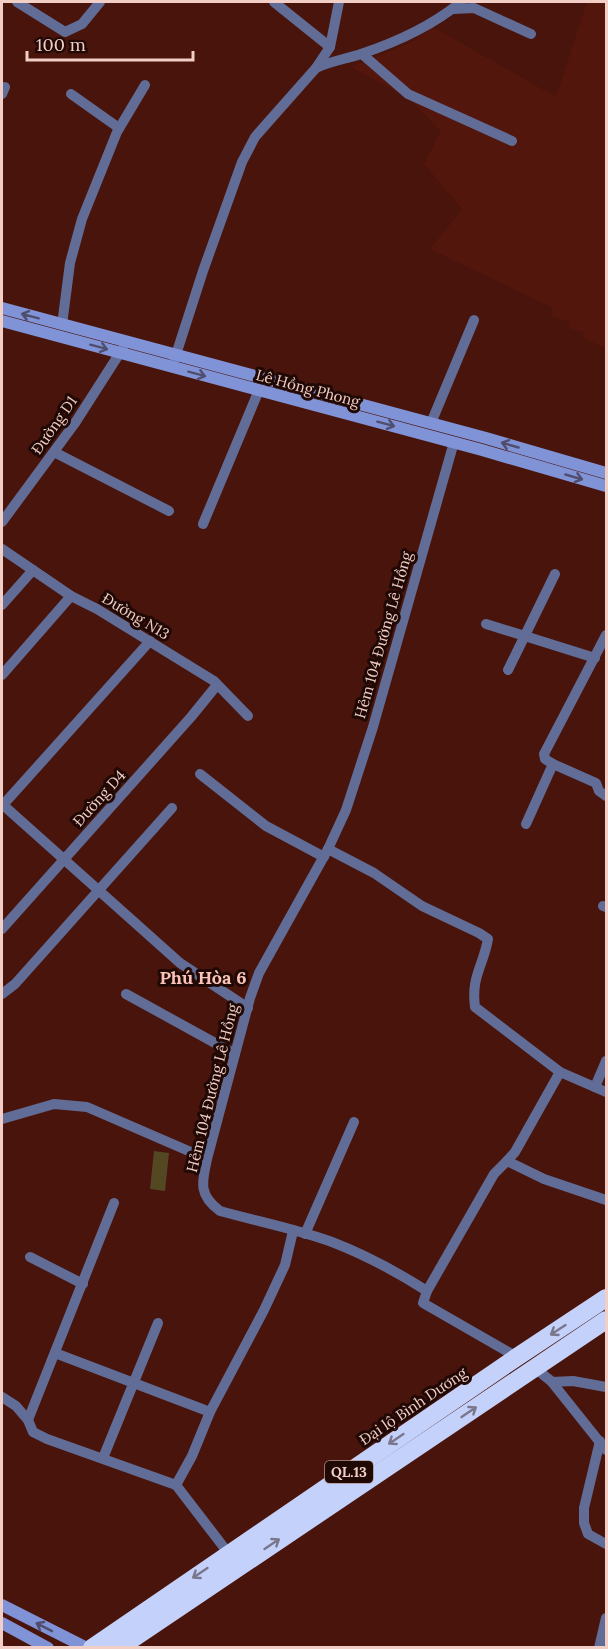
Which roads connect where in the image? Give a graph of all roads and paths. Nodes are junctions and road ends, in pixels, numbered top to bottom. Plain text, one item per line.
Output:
1 (17, 2) edge
2 (100, 2) edge
3 (274, 2) edge
4 (339, 2) edge
5 (457, 5) edge
6 (531, 34) dead end
7 (330, 47) junction
8 (362, 54) junction
9 (316, 68) junction
10 (145, 85) dead end
11 (71, 94) dead end
12 (119, 128) junction
13 (512, 141) dead end
14 (2, 308) edge
15 (474, 320) dead end
16 (2, 321) edge
17 (62, 324) junction
18 (124, 348) junction
19 (174, 361) junction
20 (259, 390) junction
21 (431, 423) junction
22 (455, 436) junction
23 (54, 452) junction
24 (606, 473) edge
25 (606, 486) edge
26 (169, 511) dead end
27 (2, 522) edge
28 (203, 524) dead end
29 (2, 549) edge
30 (33, 570) junction
31 (555, 574) dead end
32 (71, 596) junction
33 (2, 605) edge
34 (486, 624) dead end
35 (606, 635) edge
36 (526, 636) junction
37 (150, 641) junction
38 (595, 658) junction
39 (508, 670) dead end
40 (2, 675) edge
41 (217, 685) junction
42 (248, 716) dead end
43 (553, 764) junction
44 (200, 774) dead end
45 (606, 796) edge
46 (2, 805) edge
47 (172, 808) dead end
48 (526, 824) dead end
49 (326, 853) junction
50 (63, 860) junction
51 (99, 892) junction
52 (3, 925) edge
53 (2, 994) edge
54 (126, 994) dead end
55 (248, 1008) junction
56 (235, 1054) junction
57 (606, 1061) edge
58 (560, 1072) junction
59 (595, 1087) junction
60 (606, 1092) edge
61 (2, 1119) edge
62 (354, 1122) dead end
63 (207, 1158) junction
64 (507, 1161) junction
65 (606, 1200) edge
66 (114, 1203) dead end
67 (293, 1232) junction
68 (305, 1234) junction
69 (30, 1257) dead end
70 (83, 1284) junction
71 (427, 1291) junction
72 (606, 1298) edge
73 (606, 1320) edge
74 (159, 1323) dead end
75 (55, 1353) junction
76 (517, 1357) junction
77 (536, 1368) junction
78 (134, 1383) junction
79 (552, 1383) junction
80 (606, 1387) edge
81 (2, 1397) edge
82 (210, 1412) junction
83 (28, 1420) junction
84 (603, 1445) edge
85 (103, 1458) junction
86 (176, 1485) junction
87 (606, 1544) edge
88 (229, 1554) junction
89 (2, 1605) edge
90 (606, 1618) edge
91 (2, 1623) edge
92 (48, 1647) edge
93 (87, 1647) edge
94 (92, 1647) edge
95 (119, 1647) edge
96 (599, 1647) edge

1 - 2 street
3 - 7 street
4 - 7 street
5 - 6 street
5 - 8 street
7 - 9 street
8 - 9 street
8 - 13 street
9 - 19 street
10 - 12 street
11 - 12 street
12 - 17 street
17 -> 14 street, Lê Hồng Phong
15 - 21 street
16 -> 18 street, Lê Hồng Phong
17 - 18 street, Lê Hồng Phong
18 - 19 street, Lê Hồng Phong
18 - 23 street, Đường D1
19 -> 20 street, Lê Hồng Phong
19 - 21 street, Lê Hồng Phong
20 -> 22 street, Lê Hồng Phong
20 - 28 street
21 - 22 street, Lê Hồng Phong
24 -> 22 street, Lê Hồng Phong
22 -> 25 street, Lê Hồng Phong
22 - 49 street, Hẻm 104 Đường Lê Hồng
23 - 26 street
23 - 27 street, Đường D1
29 - 30 street, Đường N13
30 - 32 street, Đường N13
30 - 33 street
31 - 36 street
32 - 37 street, Đường N13
32 - 40 street
34 - 36 street
35 - 38 street
36 - 38 street
36 - 39 street
37 - 41 street, Đường N13
37 - 46 street
38 - 43 street
41 - 42 street, Đường N13
41 - 50 street, Đường D4
43 - 45 street
43 - 48 street
44 - 49 street
46 - 50 street
47 - 51 street
49 - 55 street, Hẻm 104 Đường Lê Hồng
49 - 58 street
50 - 51 street
50 - 52 street, Đường D4
51 - 53 street
51 - 55 street
54 - 56 street
55 - 56 street, Hẻm 104 Đường Lê Hồng
56 - 63 street, Hẻm 104 Đường Lê Hồng
57 - 59 street
58 - 59 street
58 - 64 street
59 - 60 street
61 - 63 street
62 - 68 street
63 - 67 street, Hẻm 104 Đường Lê Hồng
64 - 65 street
64 - 71 street
66 - 70 street
67 - 68 street, Hẻm 104 Đường Lê Hồng
67 - 82 street
68 - 71 street, Hẻm 104 Đường Lê Hồng
69 - 70 street
70 - 75 street
71 - 76 street
72 -> 76 highway, Đại lộ Bình Dương / QL.13
73 - 77 highway, QL.13
74 - 78 street
75 - 78 street
75 - 83 street
76 - 77 highway
76 -> 88 highway, Đại lộ Bình Dương / QL.13
77 - 79 street
95 -> 77 highway, QL.13
78 - 82 street
78 - 85 street
79 - 80 street
79 - 84 street
81 - 83 street
82 - 86 street
83 - 85 street
84 - 87 street
85 - 86 street
86 - 88 street
88 -> 94 highway, Đại lộ Bình Dương / QL.13
93 -> 89 street
90 - 96 street
91 - 92 street

